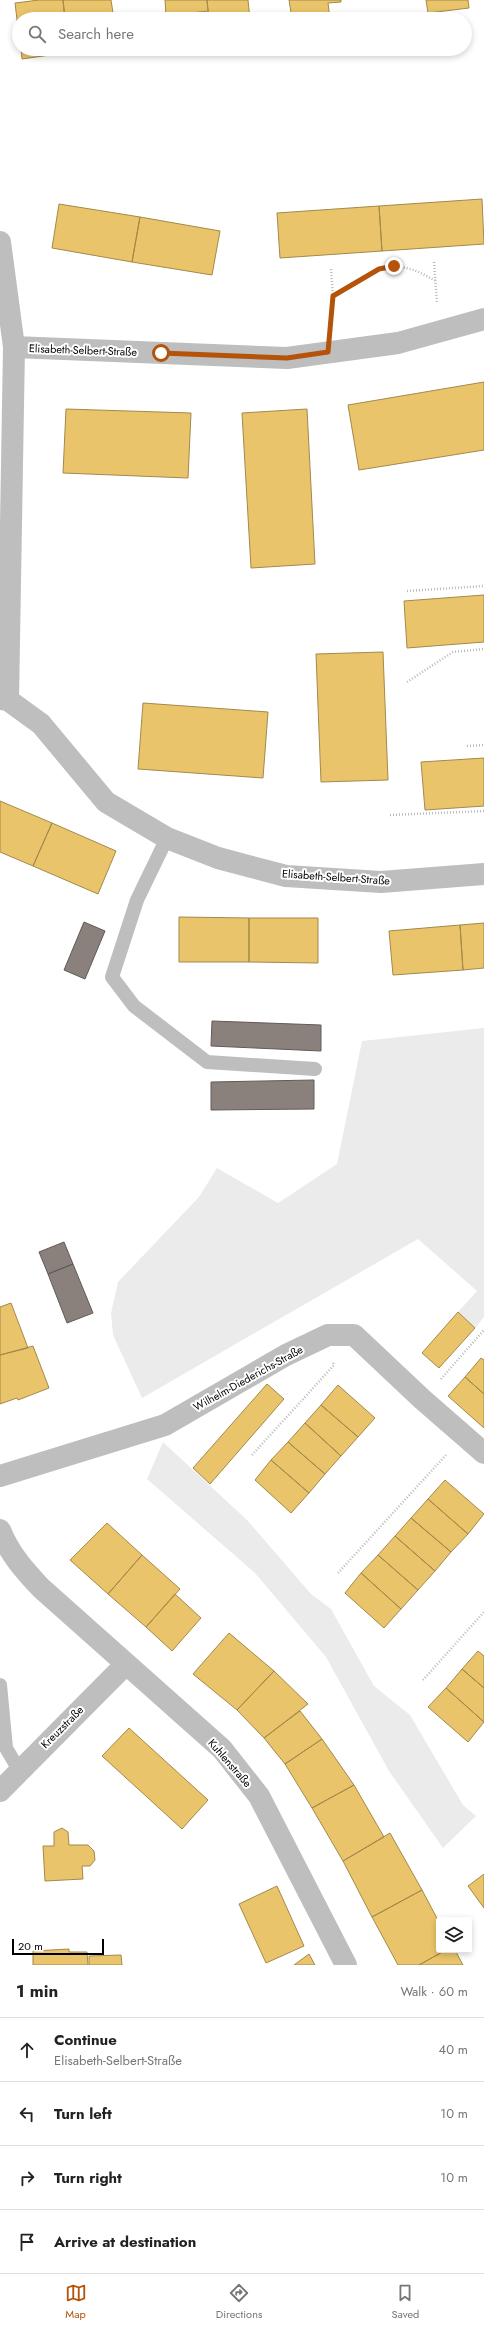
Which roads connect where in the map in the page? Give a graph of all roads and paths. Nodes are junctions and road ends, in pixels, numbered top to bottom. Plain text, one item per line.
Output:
1 (0, 242) edge
2 (434, 262) dead end
3 (331, 270) dead end
4 (436, 281) junction
5 (333, 296) junction
6 (484, 319) edge
7 (439, 332) junction
8 (14, 347) junction
9 (328, 352) junction
10 (484, 586) edge
11 (407, 591) dead end
12 (484, 649) edge
13 (407, 682) dead end
14 (4, 700) edge
15 (484, 744) edge
16 (467, 746) dead end
17 (484, 811) edge
18 (390, 815) dead end
19 (167, 838) junction
20 (484, 874) edge
21 (315, 1069) dead end
22 (484, 1330) edge
23 (328, 1336) junction
24 (422, 1399) junction
25 (464, 1435) junction
26 (484, 1453) edge
27 (252, 1455) dead end
28 (0, 1476) edge
29 (0, 1530) edge
30 (338, 1573) dead end
31 (484, 1612) edge
32 (126, 1664) junction
33 (423, 1680) dead end
34 (0, 1685) edge
35 (19, 1770) junction
36 (2, 1789) edge
37 (346, 1965) edge

1 - 8 street, Elisabeth-Selbert-Straße
2 - 4 path
3 - 5 path
4 - 5 path
4 - 7 path
5 - 9 path
6 - 7 street, Elisabeth-Selbert-Straße
7 - 9 street, Elisabeth-Selbert-Straße
8 - 9 street, Elisabeth-Selbert-Straße
8 - 14 street, Elisabeth-Selbert-Straße
10 - 11 path
12 - 13 path
14 - 19 street, Elisabeth-Selbert-Straße
15 - 16 path
17 - 18 path
19 - 20 street, Elisabeth-Selbert-Straße
19 - 21 lane
22 - 24 path
23 - 24 street, Wilhelm-Diederichs-Straße
23 - 27 path
23 - 28 street, Wilhelm-Diederichs-Straße
24 - 25 street, Wilhelm-Diederichs-Straße
25 - 26 street, Wilhelm-Diederichs-Straße
25 - 30 path
29 - 32 street, Kuhlenstraße
31 - 33 path
32 - 35 street, Kreuzstraße
32 - 37 street, Kuhlenstraße
34 - 35 lane
35 - 36 street, Kreuzstraße

